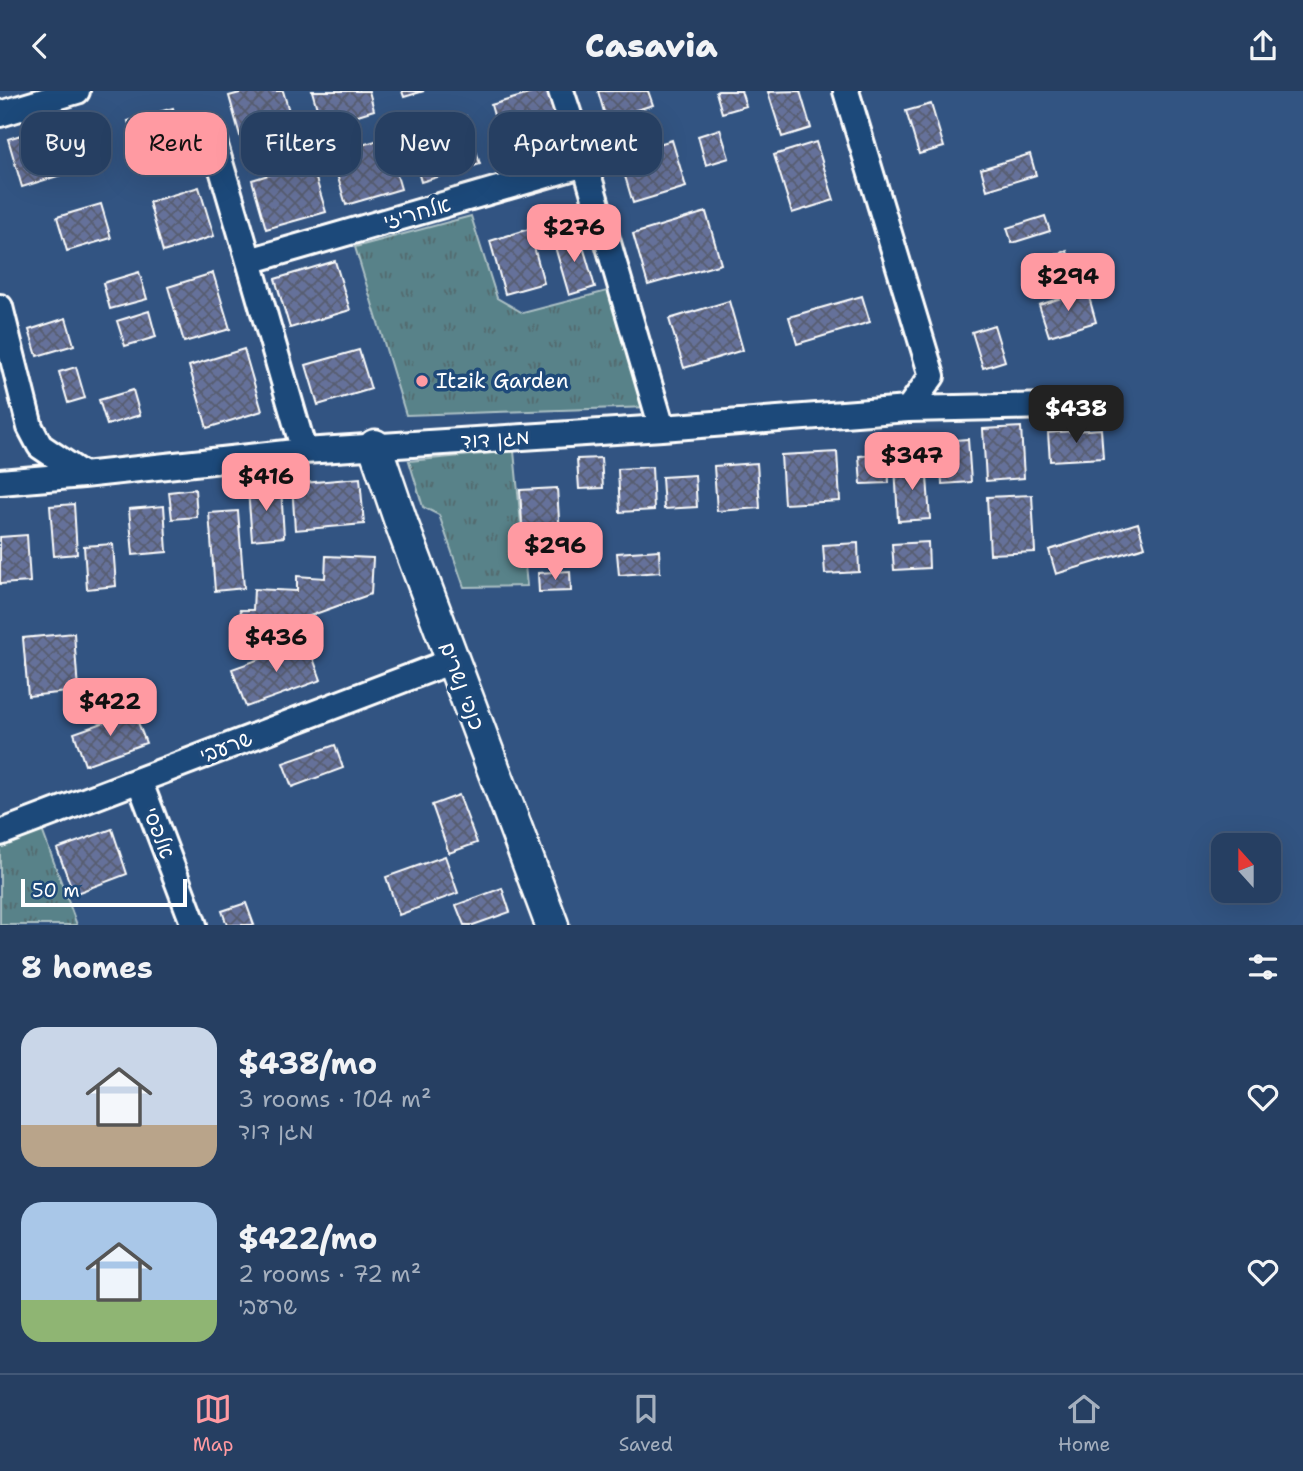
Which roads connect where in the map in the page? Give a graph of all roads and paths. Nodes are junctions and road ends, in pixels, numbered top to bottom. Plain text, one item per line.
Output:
1 (77, 91) edge
2 (561, 91) edge
3 (846, 91) edge
4 (568, 112) edge
5 (0, 114) edge
6 (224, 175) edge
7 (547, 175) edge
8 (588, 175) edge
9 (249, 261) junction
10 (0, 307) edge
11 (1052, 406) dead end
12 (908, 408) junction
13 (662, 428) junction
14 (375, 446) junction
15 (304, 451) junction
16 (83, 475) junction
17 (0, 482) edge
18 (453, 661) junction
19 (139, 780) junction
20 (0, 833) edge
21 (194, 925) edge
22 (552, 925) edge

1 - 5 street
2 - 4 street
3 - 12 street
6 - 9 street
7 - 9 street, אלחריזי
8 - 13 street
9 - 15 street
10 - 16 street
11 - 12 street, מגן דוד
12 - 13 street, מגן דוד
13 - 14 street, מגן דוד
14 - 15 street, מגן דוד
14 - 18 street, כנפי נשרים
15 - 16 street, מגן דוד
16 - 17 street, מגן דוד
18 - 19 street, שרעבי
18 - 22 street, כנפי נשרים
19 - 20 street, שרעבי
19 - 21 street, אלפסי

